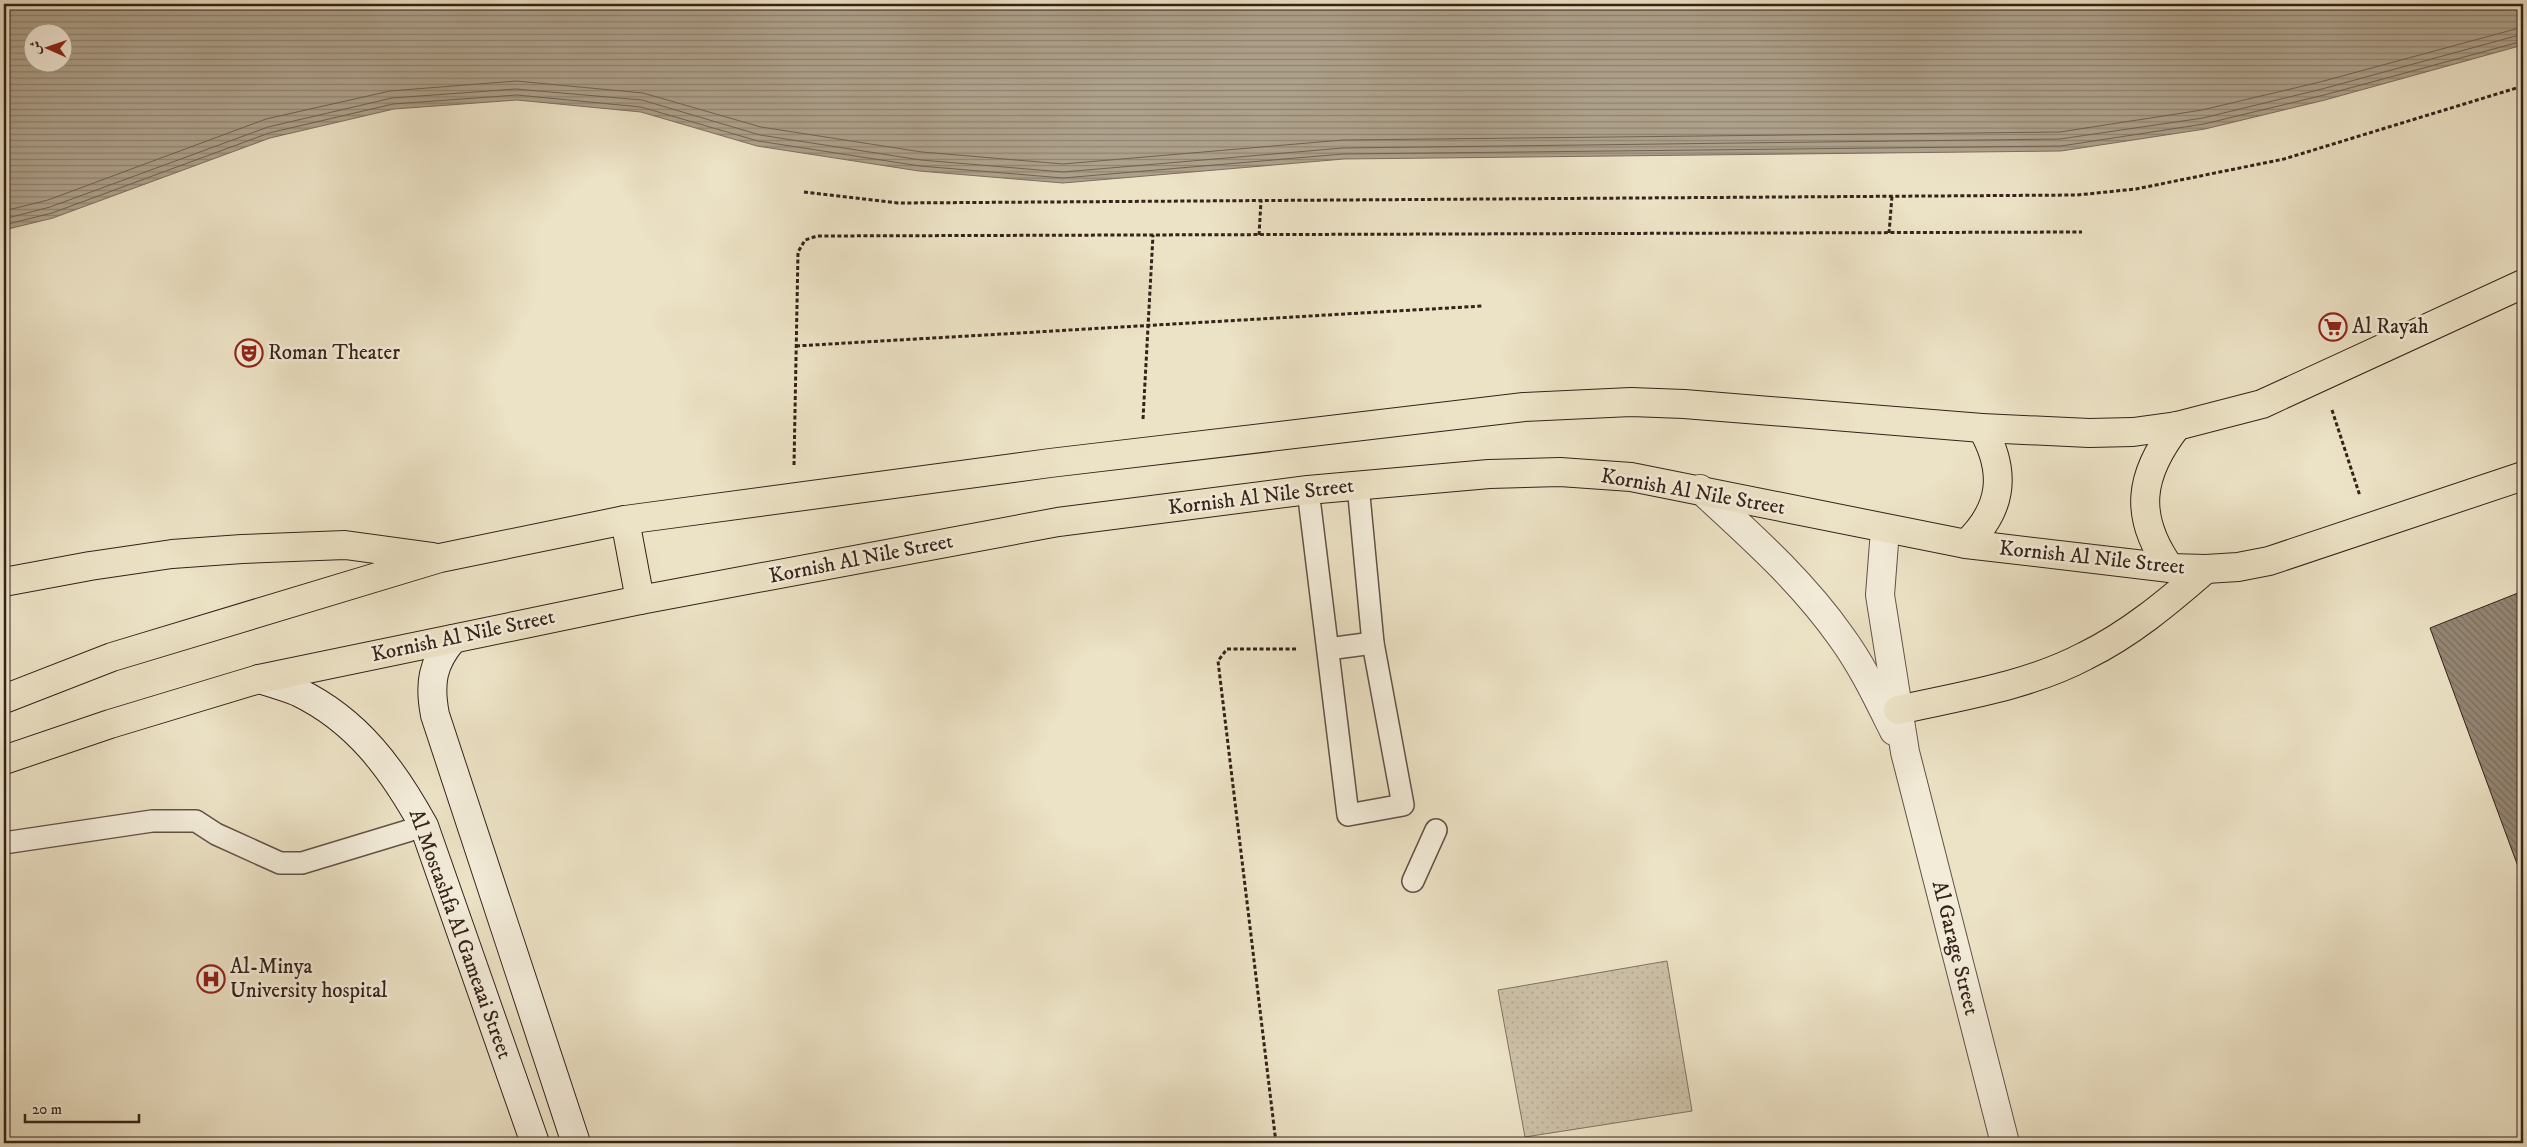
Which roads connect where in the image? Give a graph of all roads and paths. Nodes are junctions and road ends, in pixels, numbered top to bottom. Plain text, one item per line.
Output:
1 (2523, 86) edge
2 (804, 192) dead end
3 (1892, 196) junction
4 (1261, 201) junction
5 (2082, 232) dead end
6 (1889, 233) junction
7 (1153, 235) junction
8 (1259, 235) junction
9 (2523, 284) edge
10 (1482, 306) dead end
11 (1148, 325) junction
12 (796, 346) junction
13 (2321, 377) junction
14 (2176, 426) junction
15 (1982, 428) junction
16 (1141, 453) junction
17 (2523, 476) edge
18 (1358, 485) junction
19 (1700, 489) junction
20 (1308, 490) junction
21 (793, 498) junction
22 (625, 520) junction
23 (2371, 528) junction
24 (1885, 530) junction
25 (1966, 544) junction
26 (440, 558) junction
27 (2170, 568) junction
28 (2206, 569) junction
29 (4, 582) edge
30 (640, 600) junction
31 (453, 638) junction
32 (1373, 643) junction
33 (1328, 648) junction
34 (258, 678) junction
35 (4, 699) edge
36 (1898, 710) junction
37 (1905, 752) junction
38 (4, 760) edge
39 (424, 826) junction
40 (1436, 830) dead end
41 (4, 843) edge
42 (1413, 881) dead end
43 (536, 1143) edge
44 (576, 1143) edge
45 (1276, 1143) edge
46 (2005, 1143) edge

1 - 3 path
2 - 4 path
3 - 4 path
3 - 6 path
4 - 8 path
5 - 6 path
6 - 8 path
7 - 8 path
7 - 11 path
7 - 12 path
9 - 13 main road
10 - 11 path
11 - 12 path
11 - 16 path
12 - 21 path
13 - 14 main road
13 - 23 path
14 - 15 main road
14 - 27 main road
15 - 16 main road
15 - 25 main road
16 - 21 main road
17 - 23 main road, Kornish Al Nile Street
18 - 19 main road, Kornish Al Nile Street
18 - 20 main road, Kornish Al Nile Street
18 - 32 lane
19 - 24 main road, Kornish Al Nile Street
19 - 37 main road, Al Garage Street
20 - 30 main road, Kornish Al Nile Street
20 - 33 lane
21 - 22 main road
22 - 26 main road
22 - 30 main road
23 - 28 main road, Kornish Al Nile Street
24 - 25 main road, Kornish Al Nile Street
24 - 36 main road, Al Garage Street
25 - 27 main road, Kornish Al Nile Street
26 - 29 main road
26 - 35 main road
27 - 28 main road, Kornish Al Nile Street
28 - 36 main road
30 - 31 main road, Kornish Al Nile Street
31 - 34 main road, Kornish Al Nile Street
31 - 44 main road, Al Mostashfa Al Gameaai Street
32 - 33 lane
32 - 33 lane
33 - 45 path
34 - 38 main road, Kornish Al Nile Street
34 - 39 main road, Al Mostashfa Al Gameaai Street
36 - 37 main road, Al Garage Street
37 - 46 main road, Al Garage Street
39 - 41 lane
39 - 43 main road, Al Mostashfa Al Gameaai Street
40 - 42 lane

